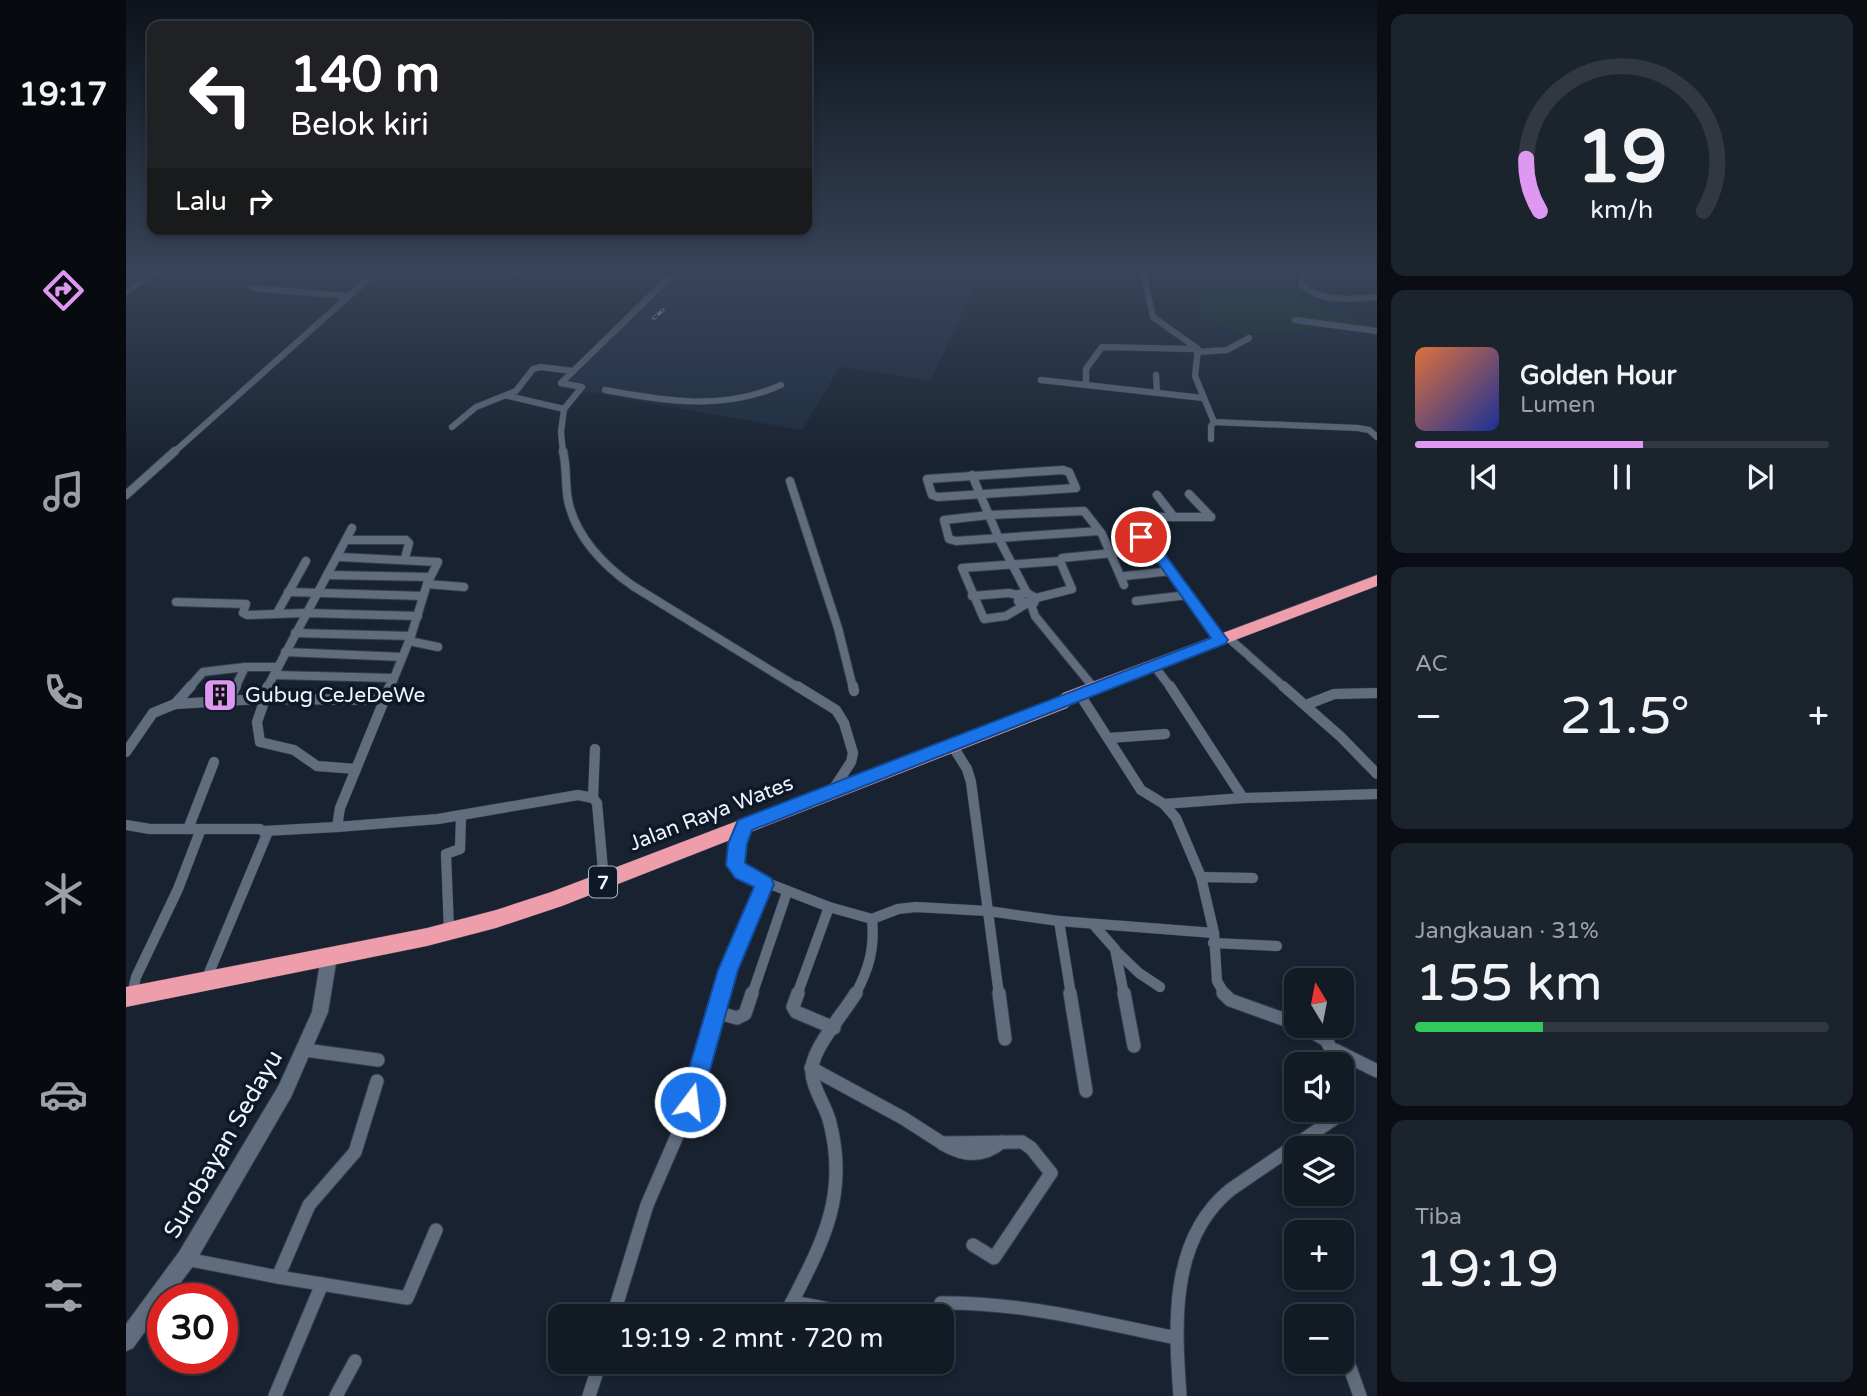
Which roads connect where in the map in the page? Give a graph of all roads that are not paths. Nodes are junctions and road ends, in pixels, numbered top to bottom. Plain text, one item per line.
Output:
1 (303, 337) edge
2 (608, 337) edge
3 (1180, 337) edge
4 (1249, 338) dead end
5 (1198, 351) junction
6 (573, 371) junction
7 (1156, 375) dead end
8 (1041, 380) dead end
9 (1086, 384) junction
10 (781, 385) dead end
11 (605, 390) dead end
12 (1157, 392) junction
13 (508, 396) junction
14 (1203, 398) junction
15 (564, 409) junction
16 (1214, 422) junction
17 (452, 427) dead end
18 (1377, 437) edge
19 (1211, 439) dead end
20 (972, 475) junction
21 (790, 481) dead end
22 (1189, 494) dead end
23 (126, 495) edge
24 (981, 495) junction
25 (1157, 495) dead end
26 (989, 515) junction
27 (1174, 517) junction
28 (352, 528) dead end
29 (1099, 531) junction
30 (999, 539) junction
31 (347, 540) junction
32 (1154, 549) junction
33 (1111, 554) junction
34 (339, 557) junction
35 (405, 558) junction
36 (306, 561) dead end
37 (1060, 561) junction
38 (1011, 565) junction
39 (1171, 571) junction
40 (327, 575) junction
41 (1377, 580) edge
42 (429, 581) junction
43 (464, 587) dead end
44 (1377, 588) edge
45 (288, 592) junction
46 (317, 592) junction
47 (1027, 593) junction
48 (1018, 595) junction
49 (1188, 595) junction
50 (423, 596) junction
51 (972, 596) junction
52 (1136, 601) dead end
53 (176, 602) dead end
54 (1031, 602) junction
55 (277, 613) junction
56 (306, 613) junction
57 (418, 616) junction
58 (296, 632) junction
59 (410, 638) junction
60 (1227, 641) junction
61 (438, 647) dead end
62 (285, 652) junction
63 (402, 657) junction
64 (246, 667) junction
65 (276, 671) junction
66 (1158, 671) junction
67 (393, 678) junction
68 (855, 691) dead end
69 (1377, 693) edge
70 (1089, 694) junction
71 (263, 699) junction
72 (385, 701) junction
73 (228, 702) junction
74 (175, 704) junction
75 (1306, 705) junction
76 (1165, 734) dead end
77 (1109, 738) junction
78 (952, 745) junction
79 (595, 749) dead end
80 (126, 752) edge
81 (214, 762) dead end
82 (356, 769) junction
83 (1377, 774) edge
84 (832, 792) junction
85 (1377, 794) edge
86 (593, 798) junction
87 (1243, 798) junction
88 (1164, 804) junction
89 (461, 816) junction
90 (126, 825) edge
91 (745, 825) junction
92 (337, 827) junction
93 (188, 829) junction
94 (201, 829) junction
95 (264, 831) junction
96 (1201, 877) junction
97 (1252, 878) dead end
98 (604, 881) junction
99 (765, 884) junction
100 (787, 891) junction
101 (829, 906) junction
102 (988, 911) junction
103 (872, 919) junction
104 (1059, 921) junction
105 (1093, 924) junction
106 (449, 931) junction
107 (1214, 938) junction
108 (1277, 946) dead end
109 (1115, 949) junction
110 (330, 957) junction
111 (205, 982) junction
112 (1160, 987) dead end
113 (129, 996) edge
114 (715, 1013) junction
115 (1284, 1019) edge
116 (834, 1028) junction
117 (1325, 1038) edge
118 (1005, 1039) dead end
119 (1134, 1046) dead end
120 (305, 1050) junction
121 (1334, 1050) joint
122 (377, 1060) dead end
123 (811, 1068) junction
124 (1377, 1071) edge
125 (377, 1081) dead end
126 (1086, 1091) dead end
127 (1328, 1122) edge
128 (436, 1230) dead end
129 (972, 1244) dead end
130 (187, 1259) junction
131 (278, 1277) junction
132 (322, 1284) junction
133 (792, 1302) joint
134 (941, 1303) dead end
135 (618, 1304) edge
136 (803, 1304) edge
137 (1175, 1338) junction
138 (126, 1341) edge
139 (355, 1361) dead end
140 (596, 1374) edge
141 (1352, 1374) edge
142 (275, 1396) edge
143 (336, 1396) edge
144 (589, 1396) edge
145 (1180, 1396) edge
146 (1360, 1396) edge

1 - 23 street
2 - 6 street
3 - 5 street
4 - 5 street
5 - 9 street
5 - 14 street
6 - 13 street
6 - 15 street
7 - 12 street
8 - 9 street
9 - 12 street
10 - 11 street
12 - 14 street
13 - 15 street
13 - 17 street
14 - 16 street
15 - 84 street
16 - 18 street
16 - 19 street
20 - 24 street
20 - 24 street
20 - 24 street
21 - 68 street
22 - 27 street
24 - 26 street
25 - 27 street
26 - 29 street
26 - 30 street
26 - 30 street
27 - 32 street
28 - 31 street
29 - 30 street
29 - 33 street
30 - 38 street
31 - 34 street
31 - 35 street
32 - 33 street
32 - 39 street
33 - 37 street
33 - 39 street
34 - 35 street
34 - 40 street
35 - 42 street
36 - 45 street
37 - 38 street
37 - 54 street
38 - 47 street
38 - 51 street
39 - 49 street
40 - 42 street
40 - 46 street
41 - 60 highway, Jalan Raya Wates
42 - 43 street
42 - 50 street
44 - 60 highway, Jalan Raya Wates
45 - 46 street
45 - 55 street
46 - 50 street
46 - 56 street
47 - 48 street
47 - 54 street
48 - 51 street
48 - 54 street
49 - 52 street
49 - 60 street
50 - 57 street
51 - 54 street
53 - 55 street
54 - 70 street
55 - 56 street
56 - 57 street
56 - 58 street
57 - 59 street
58 - 59 street
58 - 62 street
59 - 61 street
59 - 63 street
60 - 66 highway, Jalan Raya Wates
60 - 70 highway, Jalan Raya Wates
60 - 75 street
62 - 63 street
62 - 65 street
63 - 67 street
64 - 65 street
64 - 73 street
64 - 74 street
65 - 67 street
65 - 71 street
66 - 70 highway, Jalan Raya Wates
66 - 87 street
67 - 72 street
69 - 75 street
70 - 77 street
70 - 78 highway, Jalan Raya Wates / 7
71 - 72 street
71 - 73 street
71 - 82 street
72 - 82 street
73 - 74 street
74 - 80 street
75 - 83 street
76 - 77 street
77 - 88 street
78 - 84 highway, Jalan Raya Wates / 7
78 - 102 street
79 - 86 street
81 - 93 street
82 - 92 street
84 - 91 highway, Jalan Raya Wates / 7
85 - 87 street
86 - 89 street
86 - 98 street
87 - 88 street
88 - 96 street
89 - 92 street
89 - 106 street
90 - 93 street
91 - 98 highway, Jalan Raya Wates / 7
91 - 99 street
92 - 95 street
93 - 94 street
94 - 95 street
94 - 113 street
95 - 111 street
96 - 97 street
96 - 107 street
98 - 106 highway, Jalan Raya Wates / 7
99 - 100 street
99 - 114 street
100 - 101 street
100 - 114 street
101 - 103 street
101 - 116 street
102 - 103 street
102 - 104 street
102 - 118 street
103 - 116 street
104 - 105 street
104 - 126 street
105 - 107 street
105 - 109 street
106 - 110 highway, Jalan Raya Wates / 7
107 - 108 street
107 - 115 street
109 - 112 street
109 - 119 street
110 - 111 highway, Jalan Raya Wates / 7
110 - 120 main road, Surobayan Sedayu
111 - 113 highway, Jalan Raya Wates / 7
114 - 135 street
116 - 123 street
117 - 121 street
120 - 122 street
120 - 130 main road, Surobayan Sedayu
121 - 124 street
123 - 129 street
123 - 133 street
125 - 131 street
127 - 137 street
128 - 132 street
130 - 131 street
130 - 138 main road, Surobayan Sedayu
131 - 132 street
132 - 142 street
133 - 136 street
134 - 137 street
137 - 145 street
139 - 143 street
140 - 144 street
141 - 146 street

